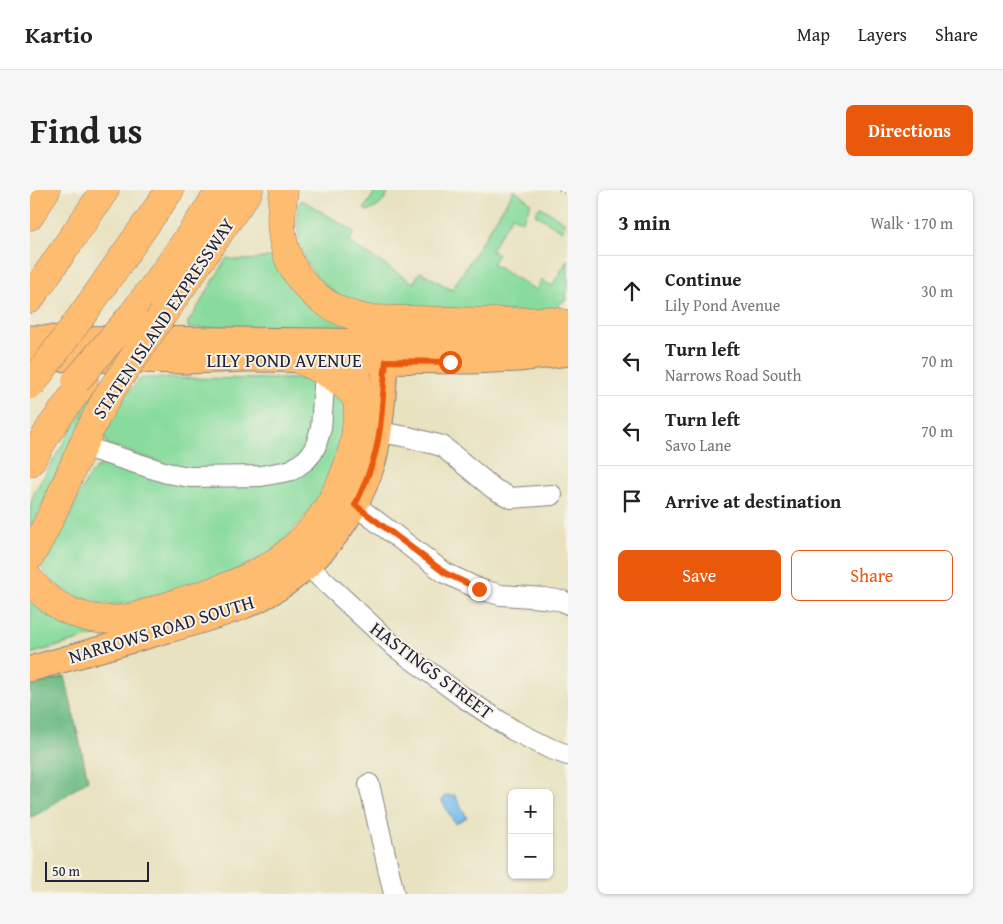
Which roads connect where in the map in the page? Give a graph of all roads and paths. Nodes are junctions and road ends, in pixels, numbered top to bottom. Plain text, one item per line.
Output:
1 (46, 190) edge
2 (105, 190) edge
3 (170, 190) edge
4 (221, 190) edge
5 (249, 190) edge
6 (284, 190) edge
7 (559, 190) edge
8 (568, 195) edge
9 (30, 216) edge
10 (30, 299) edge
11 (568, 324) edge
12 (568, 334) edge
13 (30, 338) edge
14 (357, 351) junction
15 (386, 351) junction
16 (568, 353) edge
17 (30, 358) edge
18 (299, 359) junction
19 (325, 372) junction
20 (80, 381) junction
21 (30, 386) edge
22 (357, 399) junction
23 (379, 432) junction
24 (30, 440) edge
25 (82, 446) junction
26 (30, 462) edge
27 (552, 495) dead end
28 (355, 505) junction
29 (30, 557) edge
30 (308, 566) junction
31 (33, 584) edge
32 (568, 604) edge
33 (30, 669) edge
34 (568, 755) edge
35 (369, 784) dead end
36 (394, 894) edge

1 - 9 highway
2 - 10 highway
3 - 21 highway, bridge
4 - 20 highway, bridge
5 - 25 highway, STATEN ISLAND EXPRESSWAY, bridge
6 - 11 highway
7 - 8 path
12 - 15 main road, LILY POND AVENUE
13 - 14 main road, LILY POND AVENUE
14 - 15 main road, LILY POND AVENUE
14 - 18 main road, LILY POND AVENUE
14 - 22 highway
15 - 16 main road, LILY POND AVENUE
15 - 23 main road, NARROWS ROAD SOUTH
17 - 18 main road, LILY POND AVENUE
18 - 19 highway
19 - 22 highway
19 - 25 street
20 - 24 highway
20 - 26 highway
22 - 31 highway
23 - 27 street
23 - 28 main road, NARROWS ROAD SOUTH
25 - 29 highway, STATEN ISLAND EXPRESSWAY
28 - 30 main road, NARROWS ROAD SOUTH
28 - 32 street
30 - 33 main road, NARROWS ROAD SOUTH
30 - 34 street, HASTINGS STREET
35 - 36 street

